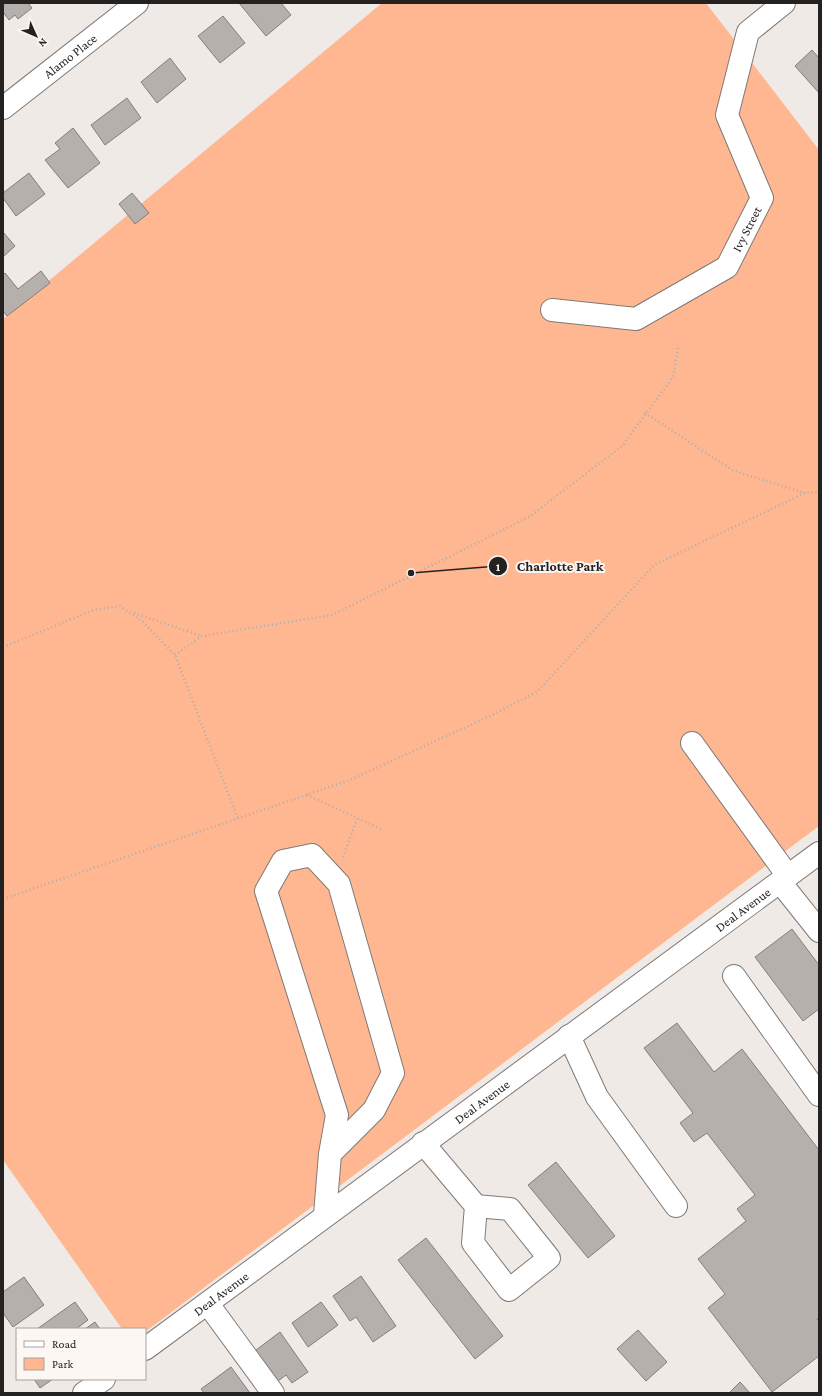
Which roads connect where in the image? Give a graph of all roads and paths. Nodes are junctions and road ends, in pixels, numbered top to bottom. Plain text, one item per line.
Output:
1 (137, 3) edge
2 (784, 3) edge
3 (3, 108) edge
4 (552, 310) dead end
5 (678, 348) dead end
6 (645, 413) junction
7 (819, 492) edge
8 (805, 494) junction
9 (129, 612) junction
10 (202, 636) junction
11 (3, 647) edge
12 (175, 655) junction
13 (692, 743) dead end
14 (307, 795) junction
15 (238, 818) junction
16 (357, 819) junction
17 (381, 829) dead end
18 (819, 853) edge
19 (346, 863) dead end
20 (784, 879) junction
21 (3, 899) edge
22 (819, 931) edge
23 (734, 976) dead end
24 (569, 1036) junction
25 (819, 1095) edge
26 (423, 1143) junction
27 (330, 1154) junction
28 (476, 1206) dead end
29 (676, 1206) dead end
30 (325, 1215) junction
31 (208, 1304) junction
32 (146, 1348) edge
33 (103, 1380) edge
34 (84, 1393) edge
35 (273, 1393) edge

1 - 3 street, Alamo Place
2 - 4 street, Ivy Street
5 - 6 path
6 - 8 path
6 - 10 path
7 - 8 path
8 - 14 path
9 - 10 path
9 - 11 path
9 - 12 path
10 - 12 path
12 - 15 path
13 - 20 street
14 - 15 path
14 - 16 path
15 - 21 path
16 - 17 path
16 - 19 path
18 - 20 street, Deal Avenue
20 - 22 street
20 - 24 street, Deal Avenue
23 - 25 street
24 - 26 street, Deal Avenue
24 - 29 street
26 - 28 street
26 - 30 street, Deal Avenue
27 - 27 street
27 - 30 street
30 - 31 street, Deal Avenue
31 - 32 street, Deal Avenue
31 - 35 street
33 - 34 street

